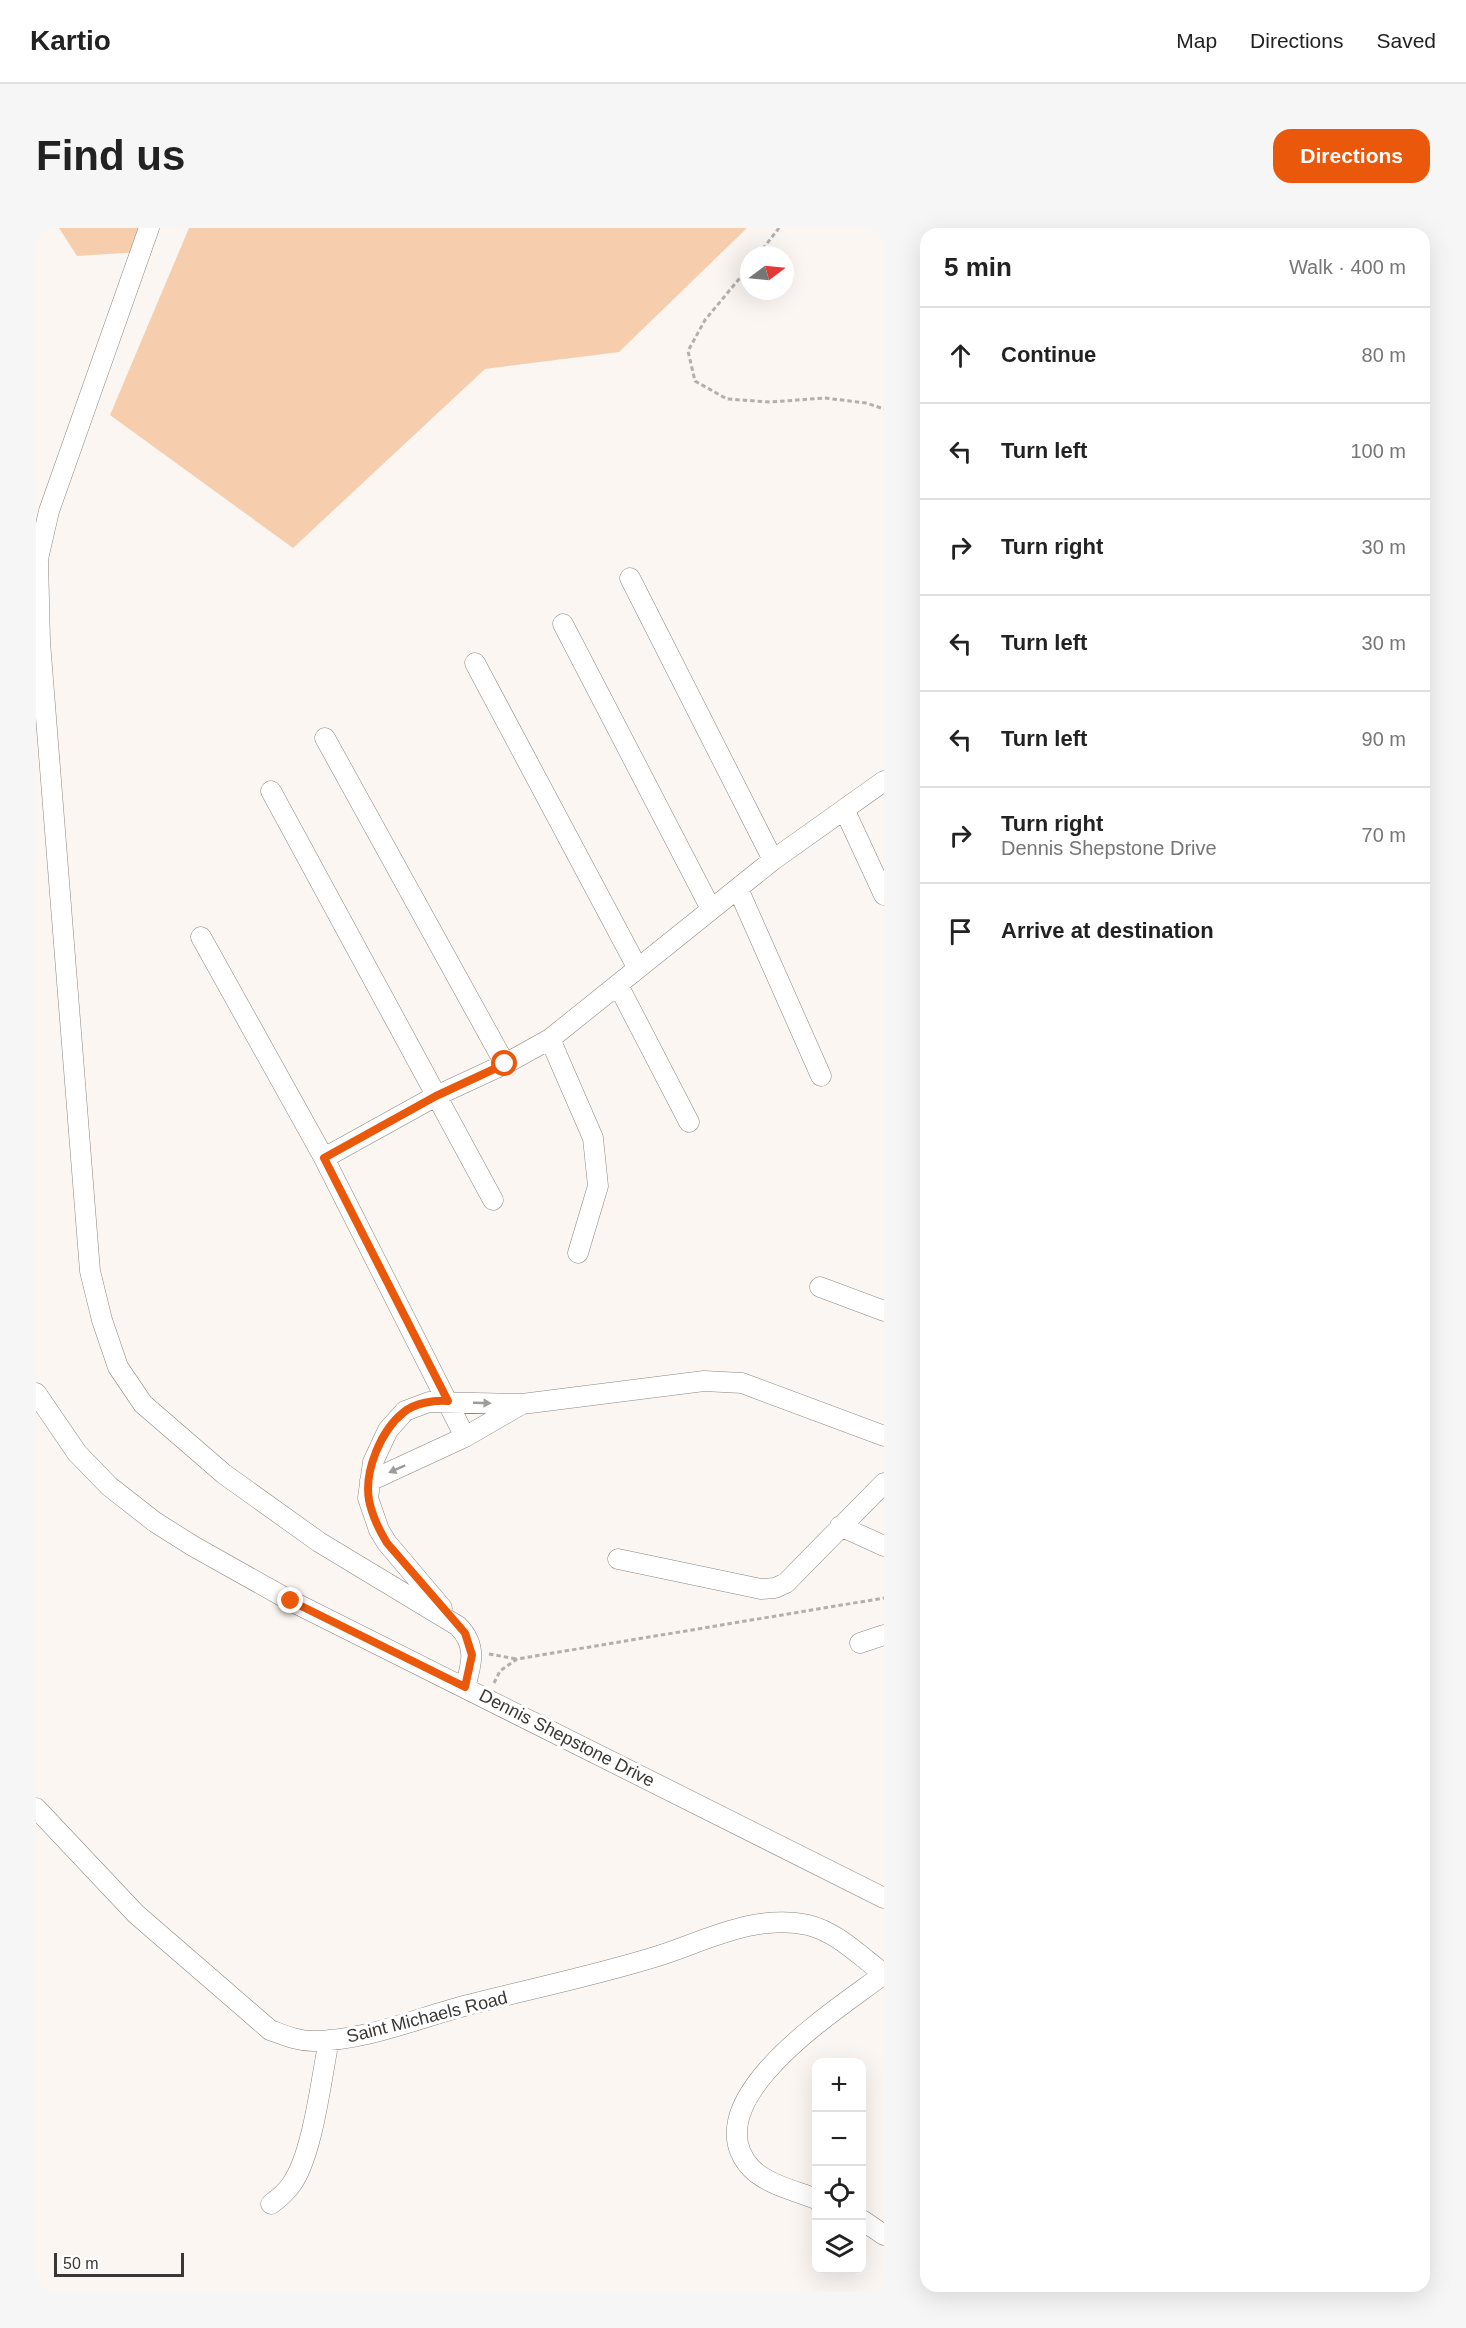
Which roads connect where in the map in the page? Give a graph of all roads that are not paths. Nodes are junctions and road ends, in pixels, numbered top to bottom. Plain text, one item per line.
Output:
1 (149, 228) edge
2 (630, 578) dead end
3 (563, 624) dead end
4 (475, 663) dead end
5 (325, 738) dead end
6 (884, 781) edge
7 (271, 791) dead end
8 (844, 811) junction
9 (773, 860) junction
10 (739, 891) junction
11 (884, 895) edge
12 (711, 909) junction
13 (201, 937) dead end
14 (637, 967) junction
15 (619, 987) junction
16 (550, 1039) junction
17 (505, 1064) junction
18 (822, 1076) dead end
19 (436, 1096) junction
20 (690, 1122) dead end
21 (324, 1158) junction
22 (493, 1200) dead end
23 (578, 1253) dead end
24 (820, 1287) dead end
25 (884, 1311) edge
26 (36, 1393) edge
27 (448, 1401) junction
28 (522, 1404) junction
29 (884, 1436) edge
30 (465, 1437) junction
31 (370, 1481) junction
32 (884, 1483) edge
33 (840, 1526) junction
34 (884, 1546) edge
35 (618, 1559) dead end
36 (458, 1626) junction
37 (884, 1635) edge
38 (860, 1644) dead end
39 (465, 1687) junction
40 (36, 1808) edge
41 (884, 1898) edge
42 (884, 1974) edge
43 (329, 2040) junction
44 (812, 2197) edge
45 (271, 2204) dead end
46 (866, 2223) edge
47 (884, 2235) edge

1 - 36 street
2 - 9 street
3 - 12 street
4 - 14 street
5 - 17 street
6 - 8 street
7 - 19 street
8 - 9 street
8 - 11 street
9 - 10 street
10 - 12 street
10 - 18 street
12 - 14 street
13 - 21 street
14 - 15 street
15 - 16 street
15 - 20 street
16 - 17 street
16 - 23 street
17 - 19 street
19 - 21 street
19 - 22 street
21 - 27 street
24 - 25 street
26 - 39 street, Dennis Shepstone Drive
27 -> 28 street
27 - 30 street
27 - 31 street
28 - 29 street
28 - 30 street
30 -> 31 street
31 - 36 street
32 - 33 street
33 - 34 street
33 - 35 street
36 - 39 street
37 - 38 street
39 - 41 street, Dennis Shepstone Drive
40 - 43 street, Saint Michaels Road
42 - 43 street, Saint Michaels Road
42 - 44 street
43 - 45 street
46 - 47 street

